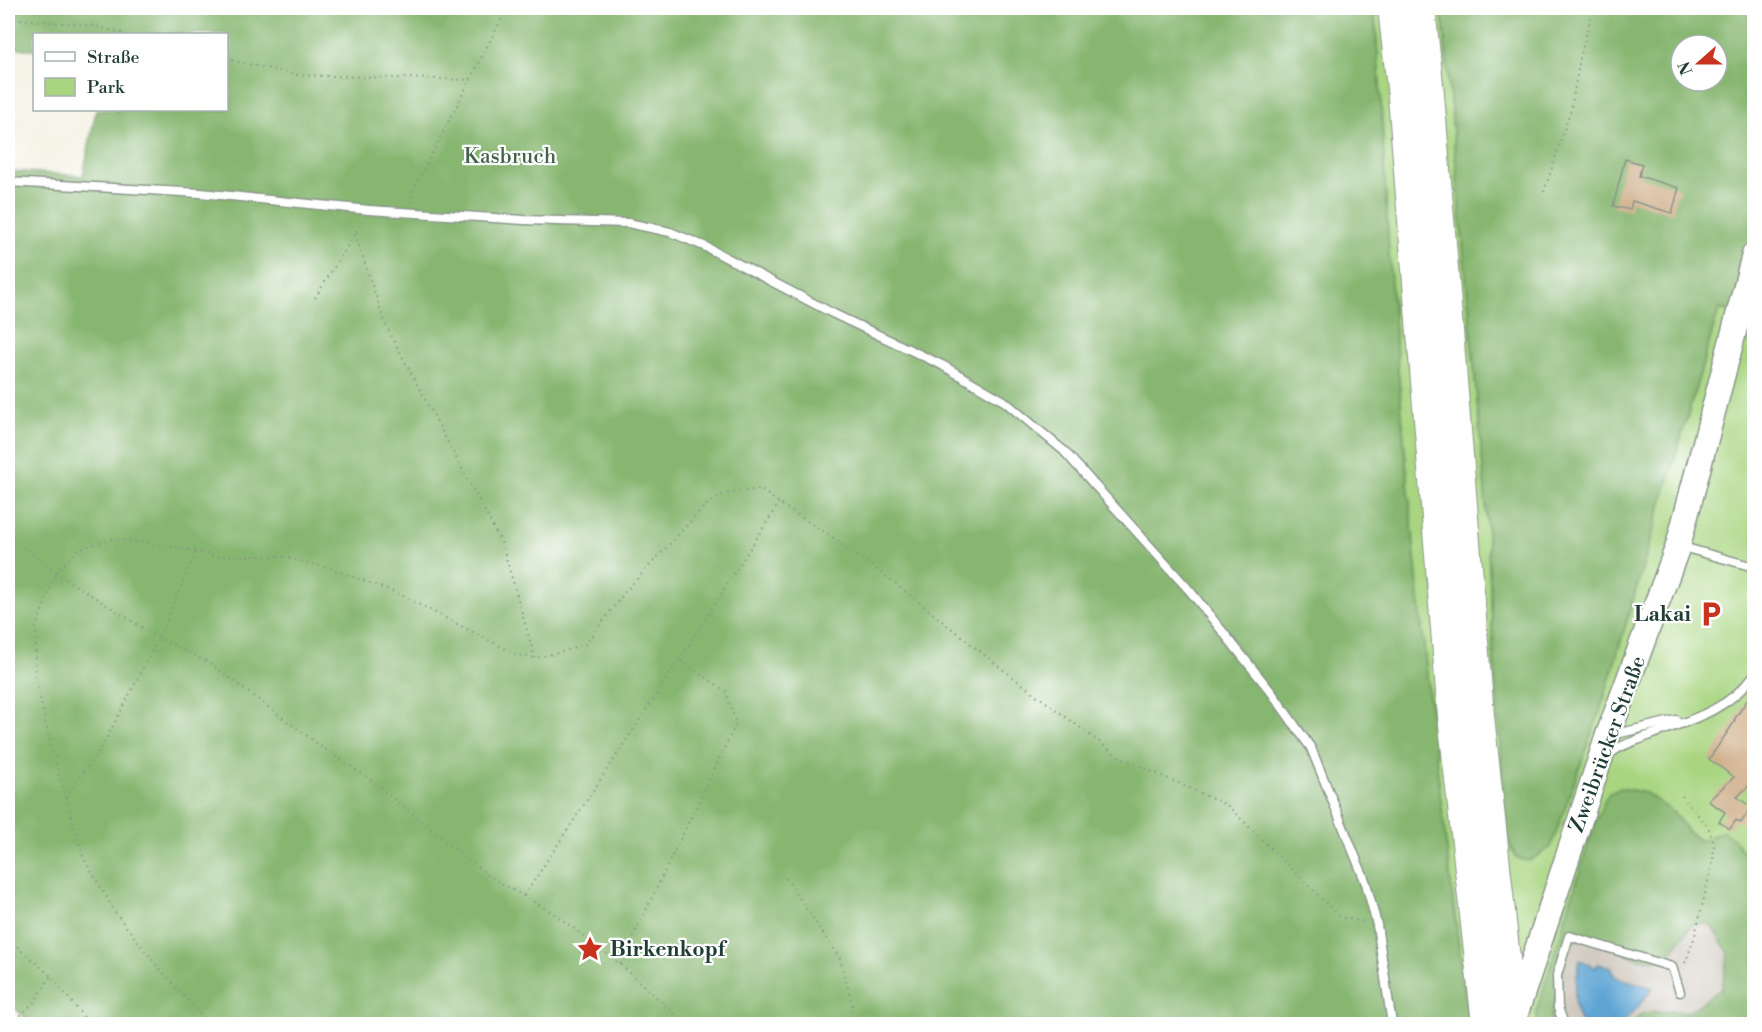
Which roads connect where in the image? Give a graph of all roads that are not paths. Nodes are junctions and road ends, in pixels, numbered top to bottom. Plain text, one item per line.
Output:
1 (1394, 8) edge
2 (1419, 8) edge
3 (8, 182) edge
4 (1755, 255) edge
5 (1678, 546) junction
6 (1755, 567) edge
7 (1755, 675) edge
8 (1703, 715) junction
9 (1608, 735) junction
10 (1598, 767) junction
11 (1680, 992) dead end
12 (1392, 1024) edge
13 (1488, 1024) edge
14 (1512, 1024) edge
15 (1564, 1024) edge

1 - 13 highway
2 - 14 highway
3 - 12 lane
4 - 5 main road, Zweibrücker Straße
5 - 6 lane
5 - 9 main road, Zweibrücker Straße
7 - 8 lane
8 - 9 lane
8 - 10 lane
9 - 10 main road, Zweibrücker Straße
10 - 14 main road, Zweibrücker Straße
11 - 15 lane

